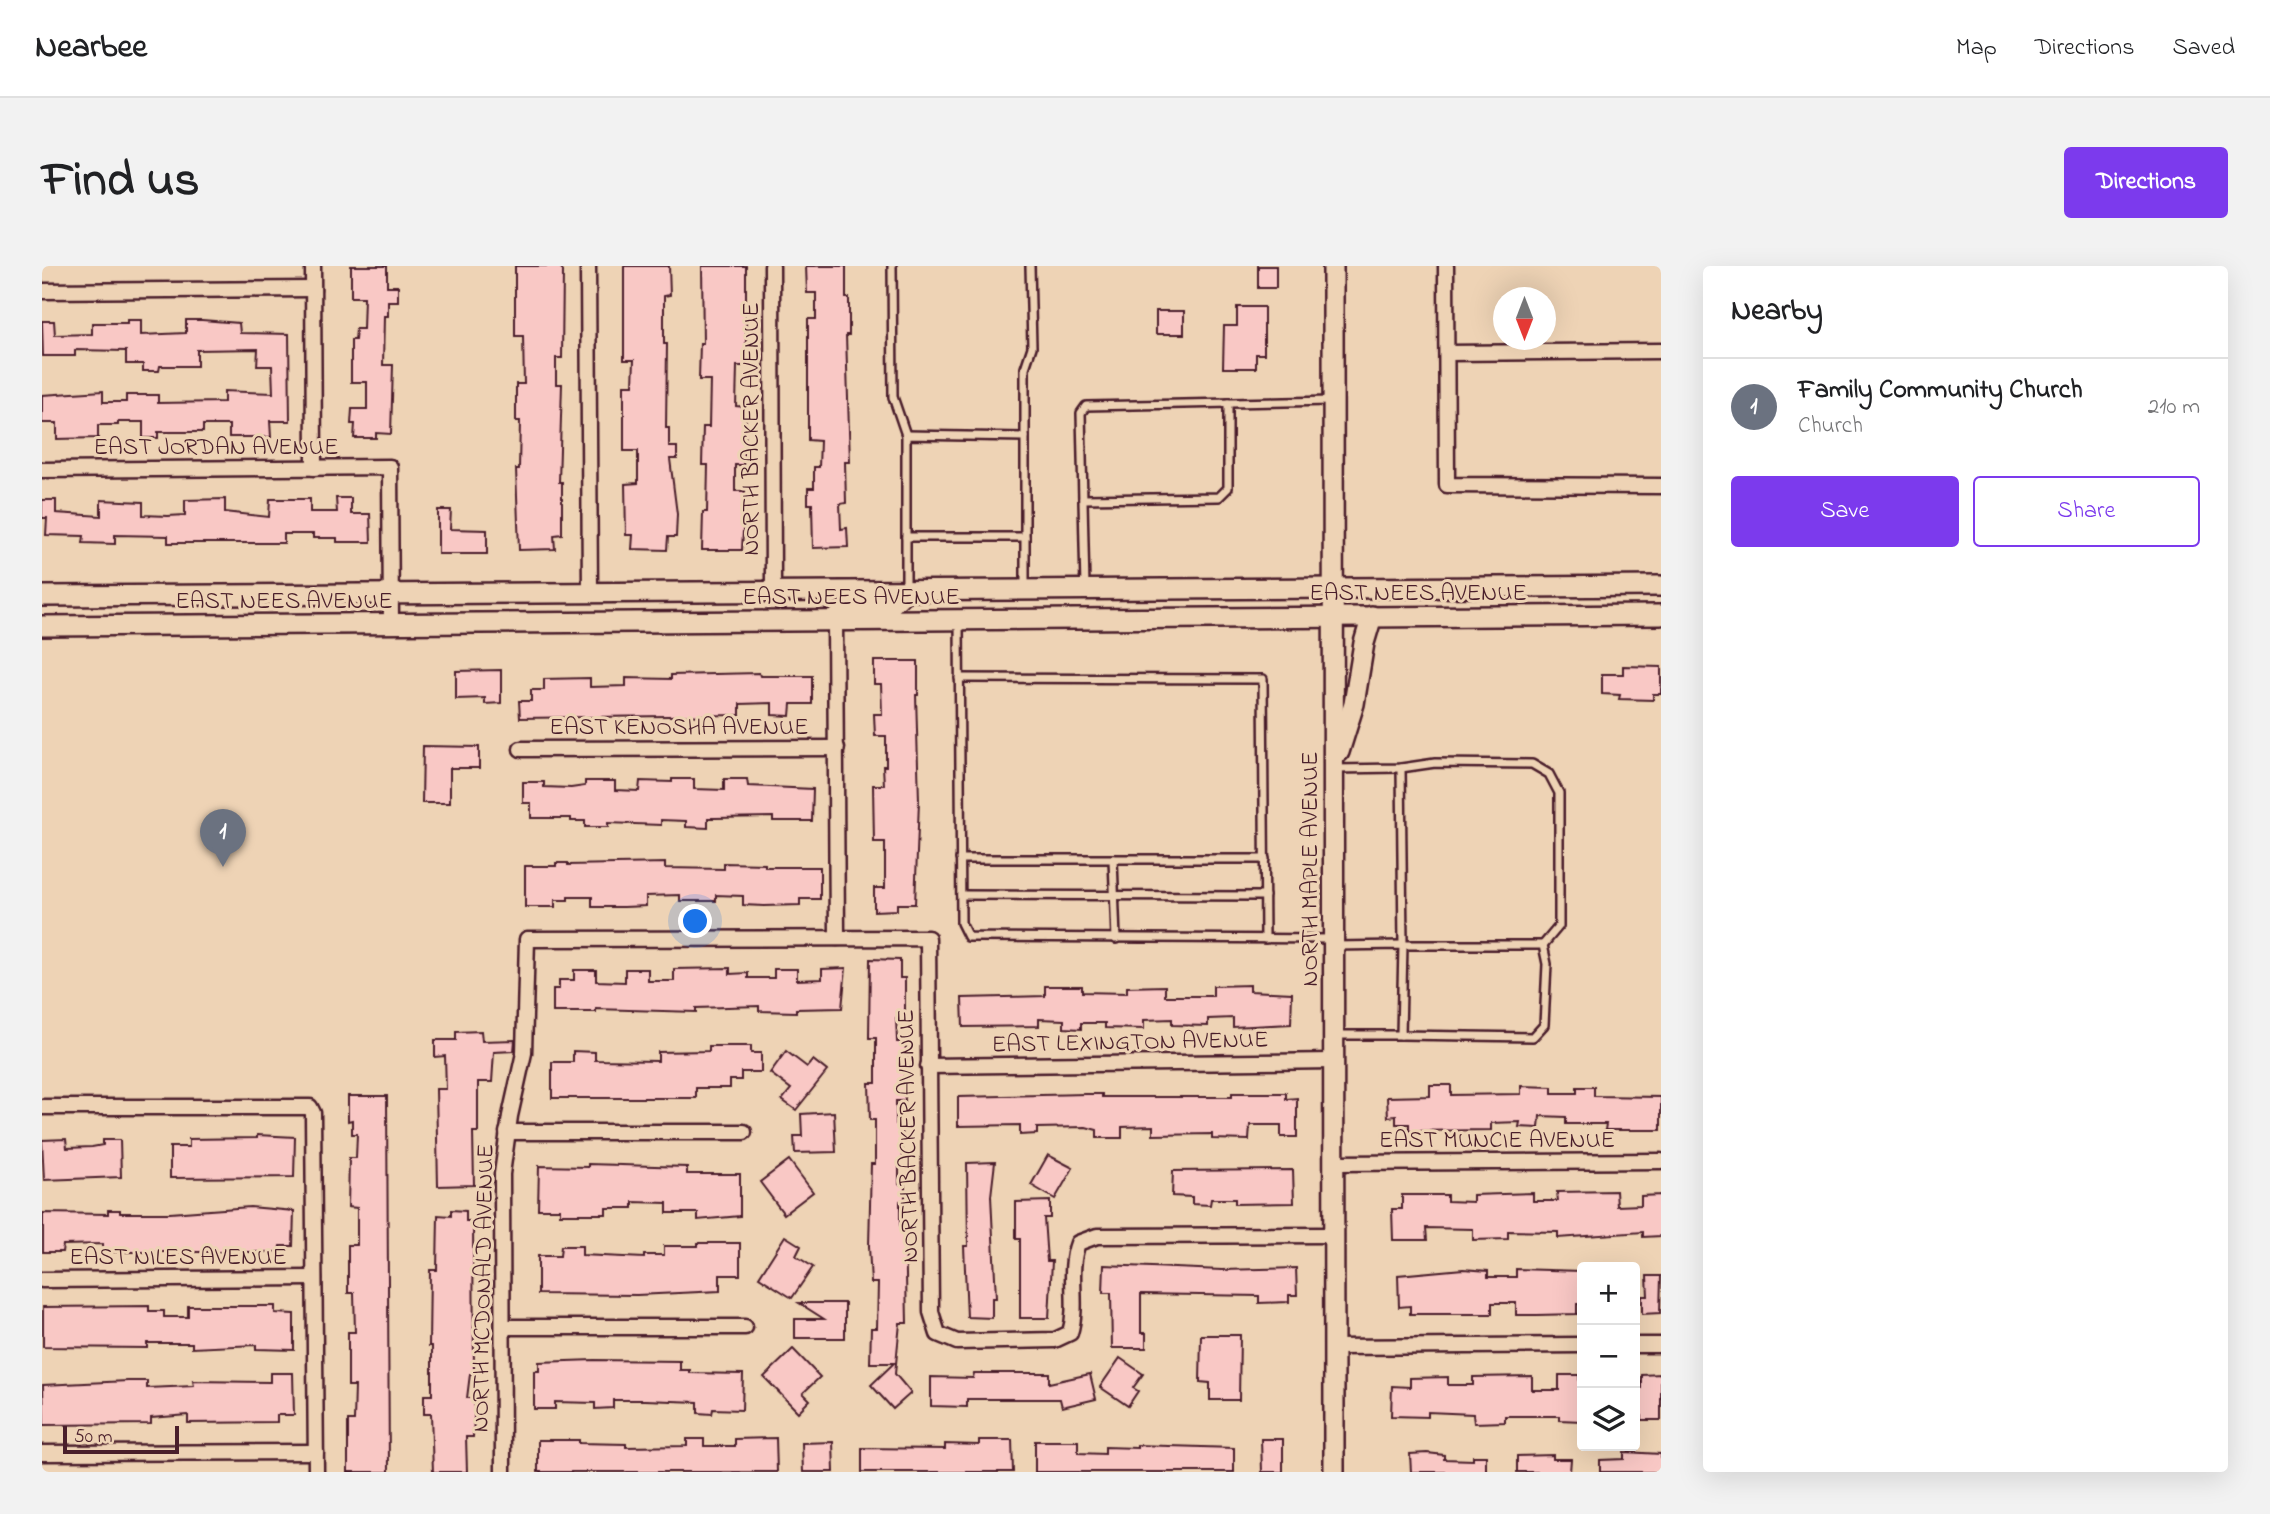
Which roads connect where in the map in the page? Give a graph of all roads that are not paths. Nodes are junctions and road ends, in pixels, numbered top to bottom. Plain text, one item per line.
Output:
1 (313, 266) edge
2 (589, 266) edge
3 (772, 266) edge
4 (892, 266) edge
5 (1030, 266) edge
6 (1333, 266) edge
7 (1446, 266) edge
8 (313, 289) junction
9 (42, 291) edge
10 (1661, 351) edge
11 (1447, 353) junction
12 (1333, 401) junction
13 (1228, 403) junction
14 (906, 435) junction
15 (1025, 437) junction
16 (314, 468) junction
17 (42, 470) edge
18 (1661, 486) edge
19 (1083, 499) junction
20 (906, 537) junction
21 (1025, 537) junction
22 (1661, 586) edge
23 (1084, 589) junction
24 (1333, 589) junction
25 (1025, 590) junction
26 (905, 591) junction
27 (590, 593) junction
28 (773, 593) junction
29 (391, 594) junction
30 (42, 596) edge
31 (1661, 607) edge
32 (1620, 615) junction
33 (1661, 615) edge
34 (1333, 617) junction
35 (1372, 617) junction
36 (835, 620) junction
37 (959, 620) junction
38 (391, 624) junction
39 (42, 626) edge
40 (959, 678) junction
41 (837, 748) junction
42 (521, 749) dead end
43 (1401, 768) junction
44 (1333, 769) junction
45 (960, 859) junction
46 (1113, 859) junction
47 (1265, 859) junction
48 (961, 895) junction
49 (1113, 895) junction
50 (1265, 896) junction
51 (837, 938) junction
52 (1116, 939) junction
53 (1265, 939) junction
54 (1333, 942) junction
55 (1403, 945) junction
56 (1543, 945) junction
57 (1334, 1035) junction
58 (1401, 1035) junction
59 (1334, 1061) junction
60 (928, 1066) junction
61 (42, 1107) edge
62 (507, 1132) junction
63 (744, 1132) dead end
64 (1661, 1161) edge
65 (1334, 1163) junction
66 (1334, 1235) junction
67 (314, 1278) junction
68 (42, 1280) edge
69 (503, 1327) junction
70 (746, 1327) dead end
71 (1577, 1345) edge
72 (1640, 1345) edge
73 (1661, 1345) edge
74 (1334, 1347) junction
75 (316, 1452) junction
76 (42, 1453) edge
77 (316, 1472) edge
78 (503, 1472) edge
79 (1334, 1472) edge

1 - 8 street
2 - 27 street
3 - 28 street, NORTH BACKER AVENUE
4 - 14 lane
5 - 15 lane
6 - 12 main road, NORTH MAPLE AVENUE
7 - 11 street
8 - 9 street
8 - 16 street
10 - 11 street
11 - 18 street
12 - 13 lane
12 - 24 main road, NORTH MAPLE AVENUE
13 - 19 lane
13 - 19 lane
14 - 15 lane
14 - 20 lane
15 - 21 lane
16 - 17 street, EAST JORDAN AVENUE
16 - 29 street, EAST JORDAN AVENUE
19 - 23 lane
20 - 21 lane
20 - 26 lane
21 - 25 lane
22 - 24 main road, EAST NEES AVENUE
23 - 24 main road, EAST NEES AVENUE
23 - 25 main road, EAST NEES AVENUE
24 - 34 main road, NORTH MAPLE AVENUE
25 - 26 main road, EAST NEES AVENUE
26 - 28 main road, EAST NEES AVENUE
26 - 36 main road
27 - 28 main road, EAST NEES AVENUE
27 - 29 main road, EAST NEES AVENUE
29 - 30 main road, EAST NEES AVENUE
29 - 38 street
31 - 32 main road
32 - 33 main road, EAST NEES AVENUE
32 - 35 main road, EAST NEES AVENUE
34 - 35 main road, EAST NEES AVENUE
34 - 37 main road, EAST NEES AVENUE
34 - 44 main road, NORTH MAPLE AVENUE
35 - 44 main road
36 - 37 main road, EAST NEES AVENUE
36 - 38 main road, EAST NEES AVENUE
36 - 41 street
37 - 40 lane
38 - 39 main road, EAST NEES AVENUE
40 - 45 lane
40 - 47 lane
41 - 42 street, EAST KENOSHA AVENUE
41 - 51 street
43 - 44 lane
43 - 55 lane
43 - 56 lane
44 - 54 main road, NORTH MAPLE AVENUE
45 - 46 lane
45 - 48 lane
46 - 47 lane
46 - 49 lane
47 - 50 lane
48 - 49 lane
48 - 52 lane
49 - 50 lane
49 - 52 lane
50 - 53 lane
51 - 60 street, NORTH BACKER AVENUE
51 - 62 street, NORTH MCDONALD AVENUE
52 - 53 lane
53 - 54 lane
54 - 55 lane
54 - 57 main road, NORTH MAPLE AVENUE
55 - 56 lane
55 - 58 lane
56 - 58 lane
57 - 58 lane
57 - 59 main road, NORTH MAPLE AVENUE
59 - 60 street, EAST LEXINGTON AVENUE
59 - 65 main road, NORTH MAPLE AVENUE
60 - 66 street, NORTH BACKER AVENUE
61 - 67 street
62 - 63 street
62 - 69 street, NORTH MCDONALD AVENUE
64 - 65 street, EAST MUNCIE AVENUE
65 - 66 main road, NORTH MAPLE AVENUE
66 - 74 main road, NORTH MAPLE AVENUE
67 - 68 street, EAST NILES AVENUE
67 - 75 street
69 - 70 street
69 - 78 street, NORTH MCDONALD AVENUE
71 - 74 street
72 - 73 street
74 - 79 main road, NORTH MAPLE AVENUE
75 - 76 street
75 - 77 street

